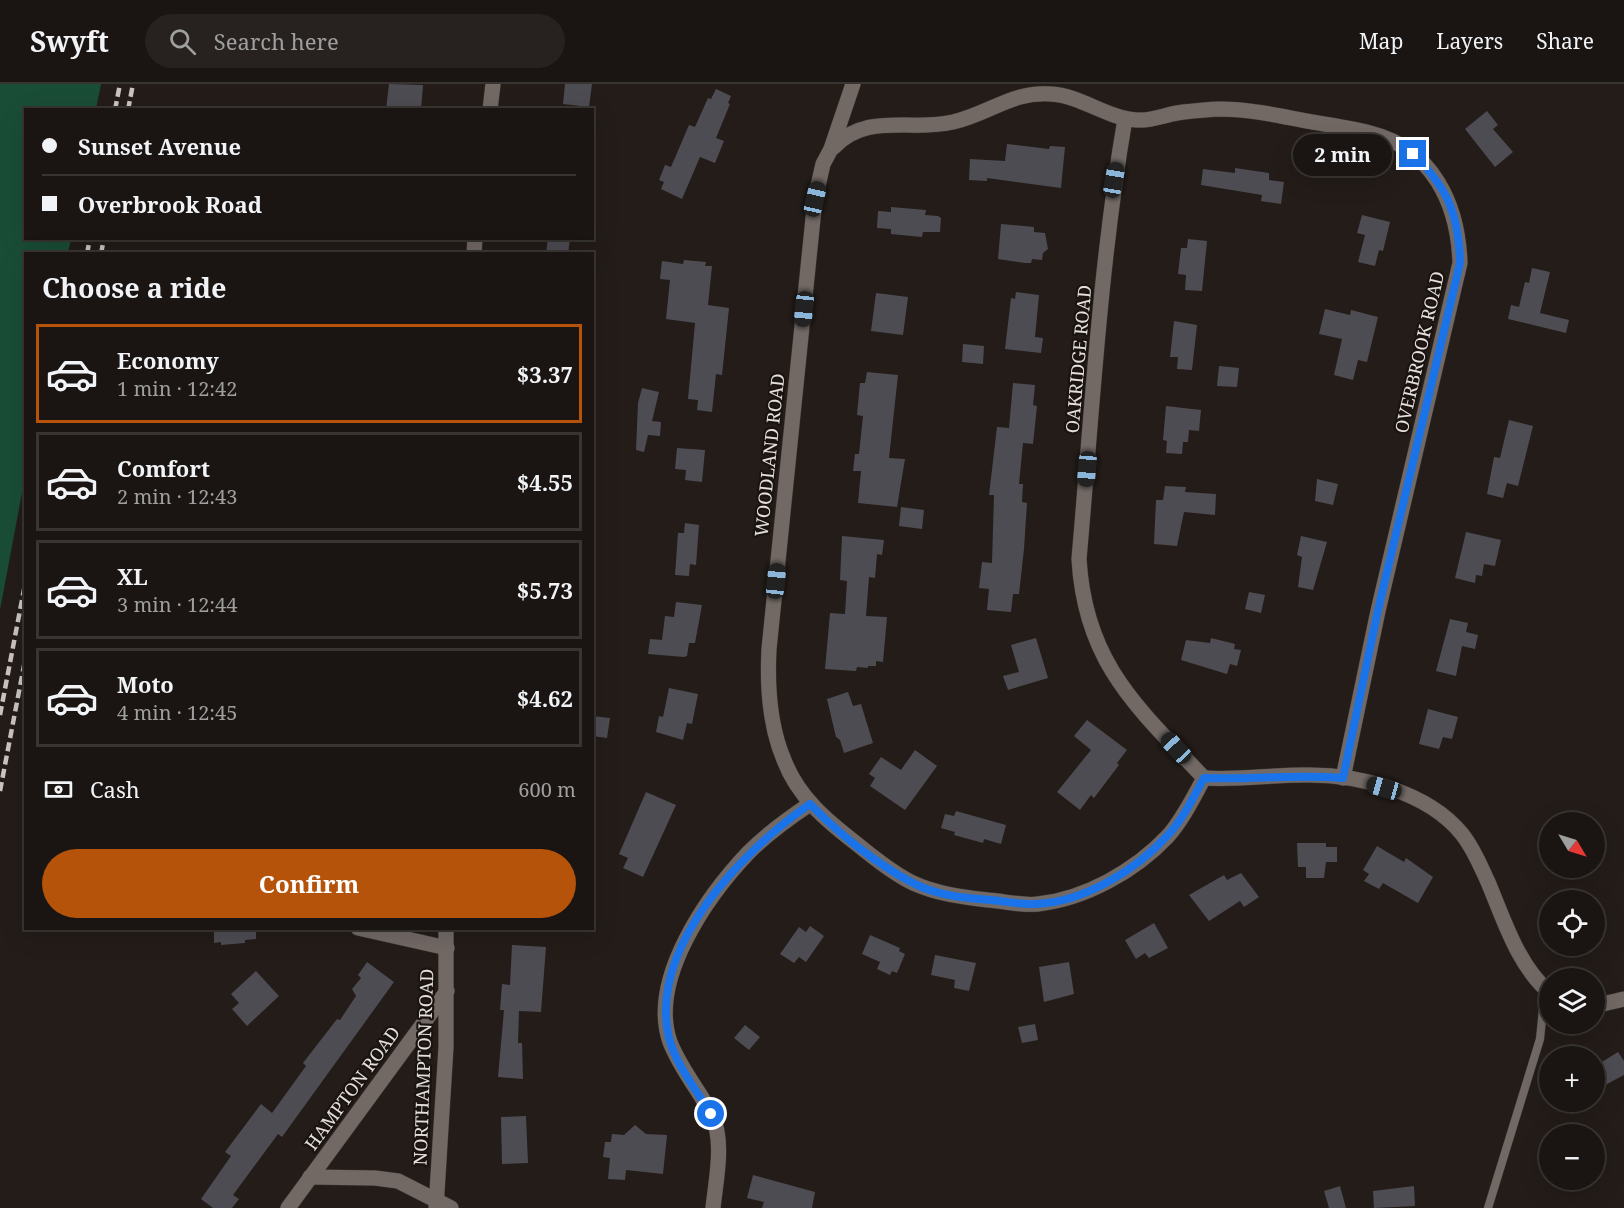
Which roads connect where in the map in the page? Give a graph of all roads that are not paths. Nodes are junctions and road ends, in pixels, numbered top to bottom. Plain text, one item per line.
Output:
1 (493, 84) edge
2 (853, 84) edge
3 (490, 108) edge
4 (1125, 119) junction
5 (831, 149) junction
6 (1204, 778) junction
7 (1343, 778) junction
8 (810, 804) junction
9 (367, 930) edge
10 (446, 930) edge
11 (447, 948) junction
12 (1539, 983) edge
13 (447, 991) junction
14 (1624, 999) edge
15 (1605, 1003) edge
16 (1541, 1034) edge
17 (310, 1177) junction
18 (436, 1204) edge
19 (288, 1208) edge
20 (451, 1208) edge
21 (713, 1208) edge
22 (1488, 1208) edge

1 - 3 street
2 - 5 street, WOODLAND ROAD
4 - 5 street, OVERBROOK ROAD
4 - 6 street, OAKRIDGE ROAD
4 - 7 street, OVERBROOK ROAD
5 - 8 street, WOODLAND ROAD
6 - 7 street
6 - 8 street, WOODLAND ROAD
7 - 12 street
8 - 21 street
9 - 11 street
10 - 11 street, NORTHAMPTON ROAD
11 - 13 street, NORTHAMPTON ROAD
13 - 17 street, HAMPTON ROAD
13 - 18 street, NORTHAMPTON ROAD
14 - 15 street
16 - 22 lane
17 - 18 street
17 - 19 street, HAMPTON ROAD
18 - 20 street

